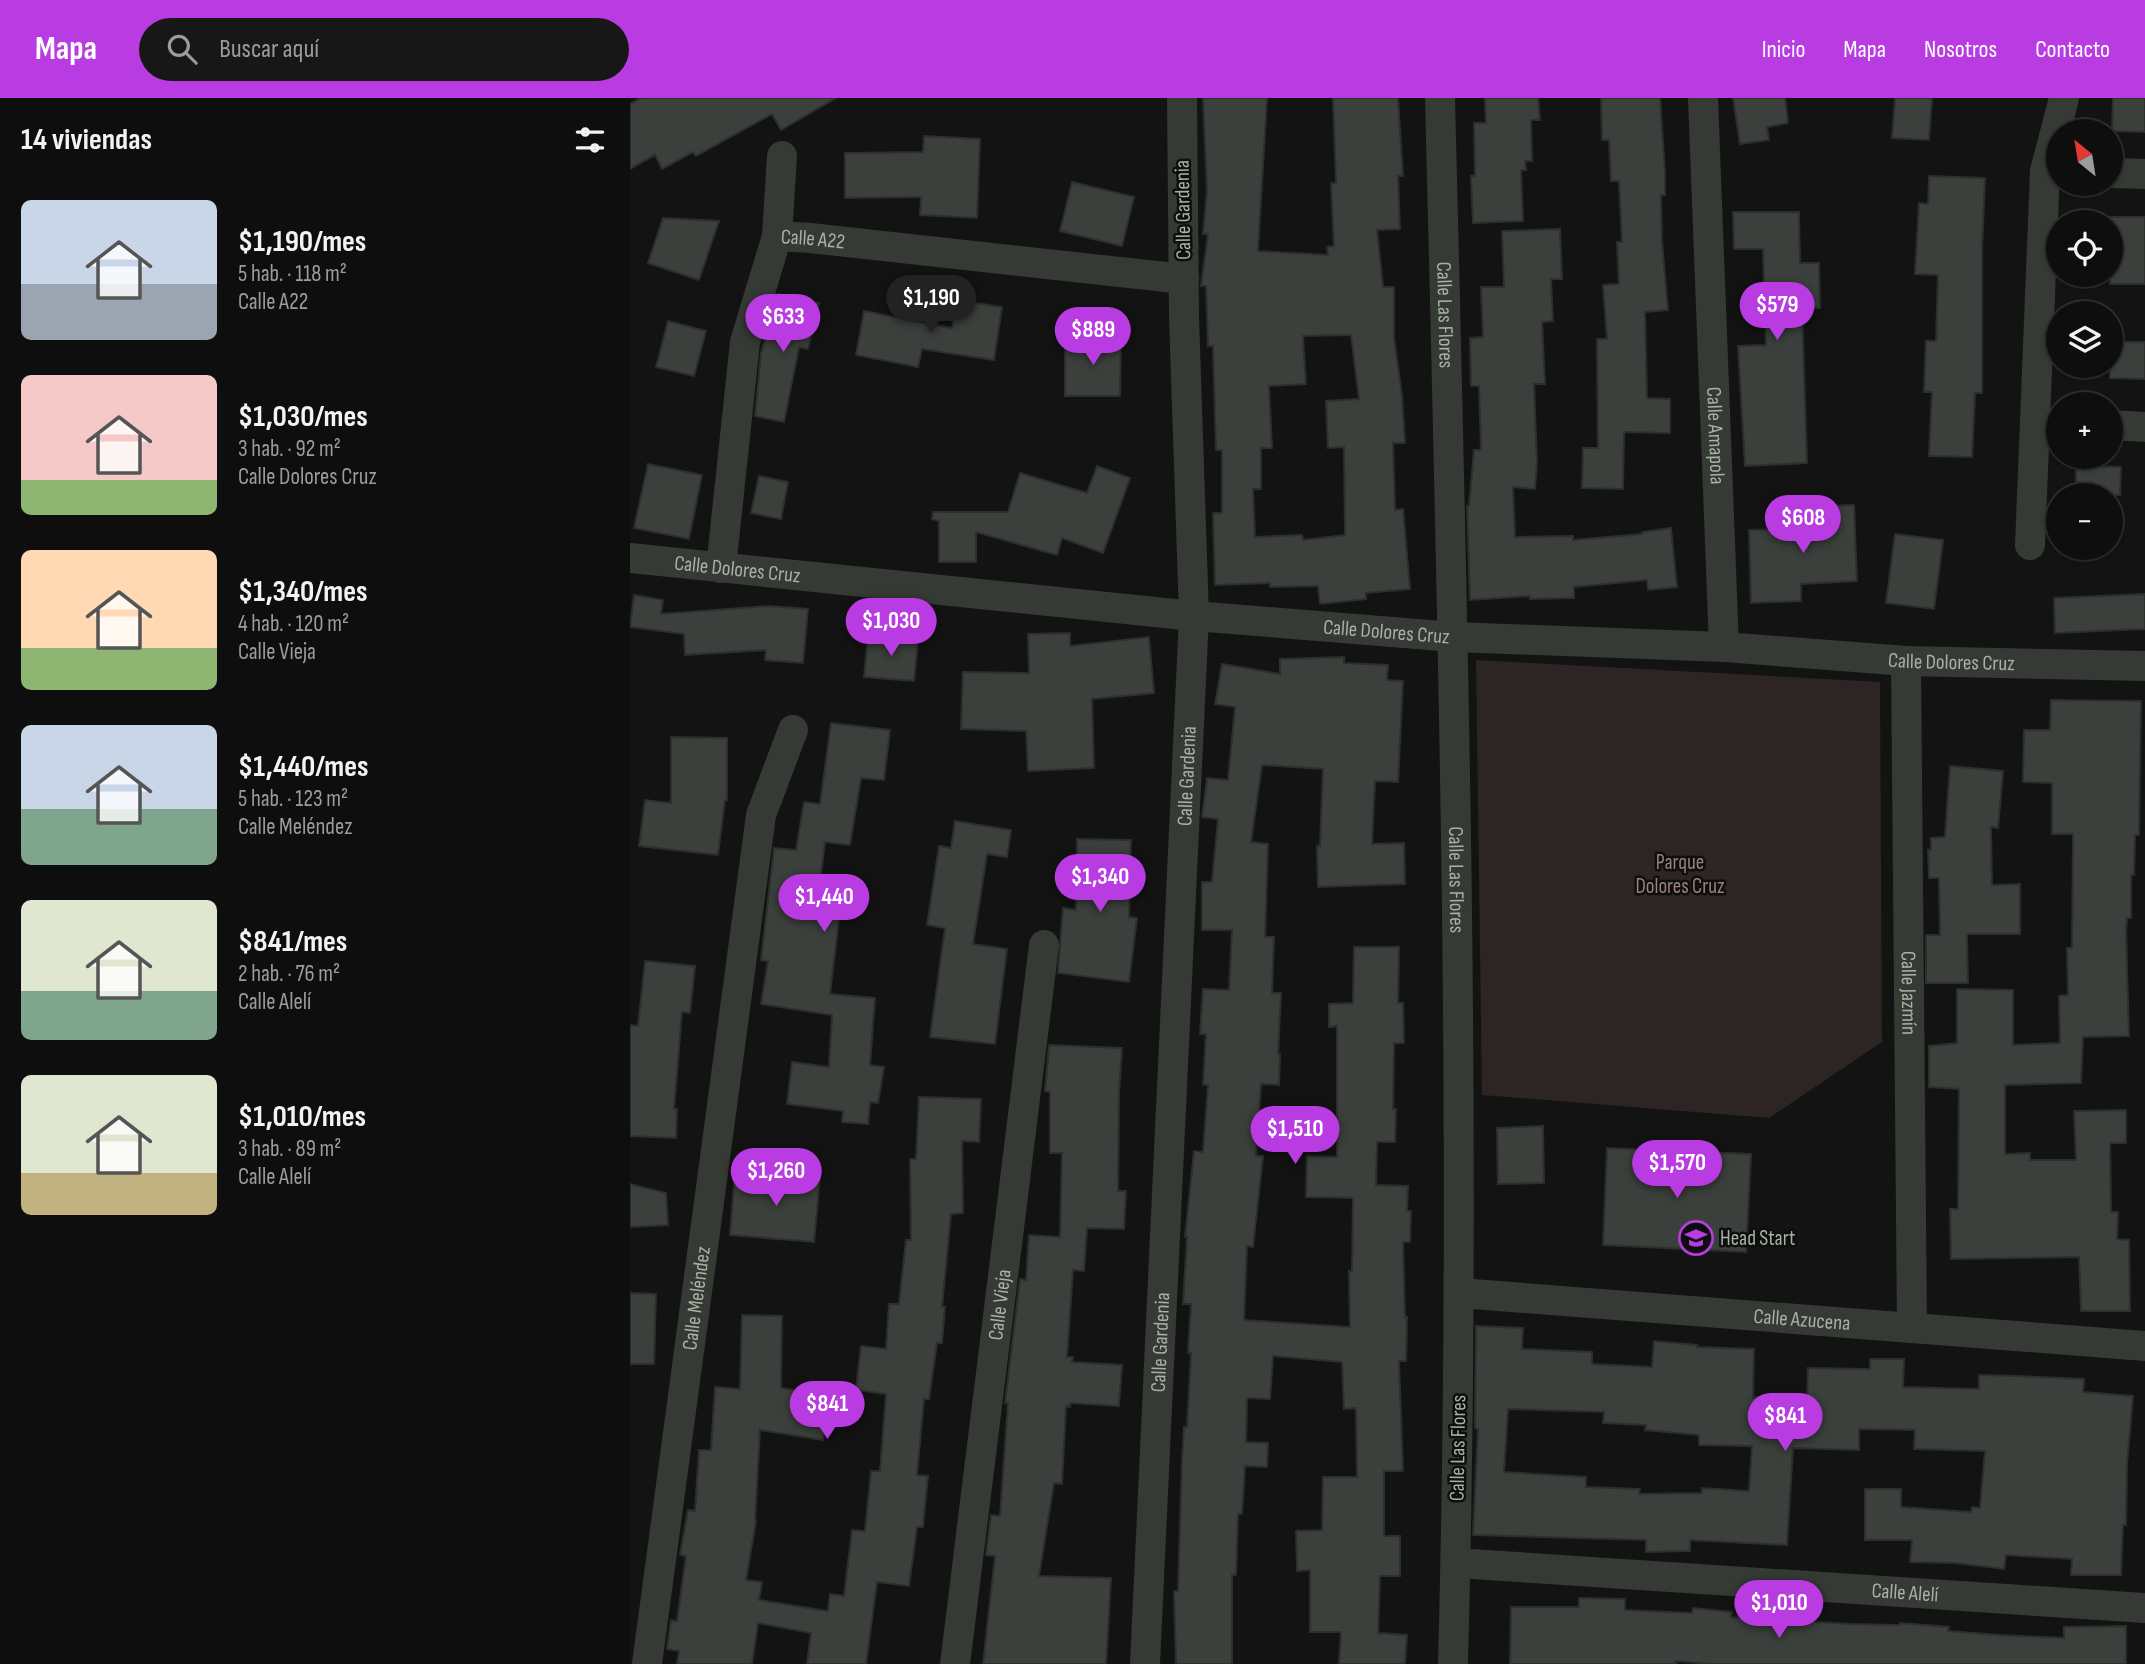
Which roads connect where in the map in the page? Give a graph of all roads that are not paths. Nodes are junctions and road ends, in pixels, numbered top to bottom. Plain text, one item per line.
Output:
1 (1182, 98) edge
2 (1440, 98) edge
3 (1703, 98) edge
4 (2064, 98) edge
5 (2060, 119) edge
6 (782, 156) dead end
7 (2123, 173) edge
8 (2145, 174) edge
9 (2051, 196) edge
10 (777, 236) junction
11 (1184, 279) junction
12 (2047, 392) edge
13 (2046, 423) edge
14 (2123, 426) edge
15 (2145, 427) edge
16 (2030, 545) dead end
17 (630, 558) edge
18 (721, 568) junction
19 (1194, 616) junction
20 (1454, 637) junction
21 (1724, 647) junction
22 (1906, 661) junction
23 (2145, 666) edge
24 (793, 730) dead end
25 (1044, 945) dead end
26 (1460, 1293) junction
27 (1912, 1328) junction
28 (2145, 1346) edge
29 (1456, 1563) junction
30 (2145, 1608) edge
31 (647, 1664) edge
32 (955, 1664) edge
33 (1145, 1664) edge
34 (1453, 1664) edge

1 - 11 street, Calle Gardenia
2 - 20 street, Calle Las Flores
3 - 21 street, Calle Amapola
4 - 5 street
6 - 10 street
7 - 8 street
9 - 12 street
10 - 11 street, Calle A22
10 - 18 street, Calle A22
11 - 19 street, Calle Gardenia
13 - 16 street
14 - 15 street
17 - 18 street, Calle Dolores Cruz
18 - 19 street, Calle Dolores Cruz
19 - 20 street, Calle Dolores Cruz
19 - 33 street, Calle Gardenia
20 - 21 street, Calle Dolores Cruz
20 - 26 street, Calle Las Flores
21 - 22 street, Calle Dolores Cruz
22 - 23 street, Calle Dolores Cruz
22 - 27 street, Calle Jazmín
24 - 31 street, Calle Meléndez
25 - 32 street, Calle Vieja
26 - 27 street, Calle Azucena
26 - 29 street, Calle Las Flores
27 - 28 street, Calle Azucena
29 - 30 street, Calle Alelí
29 - 34 street, Calle Las Flores

